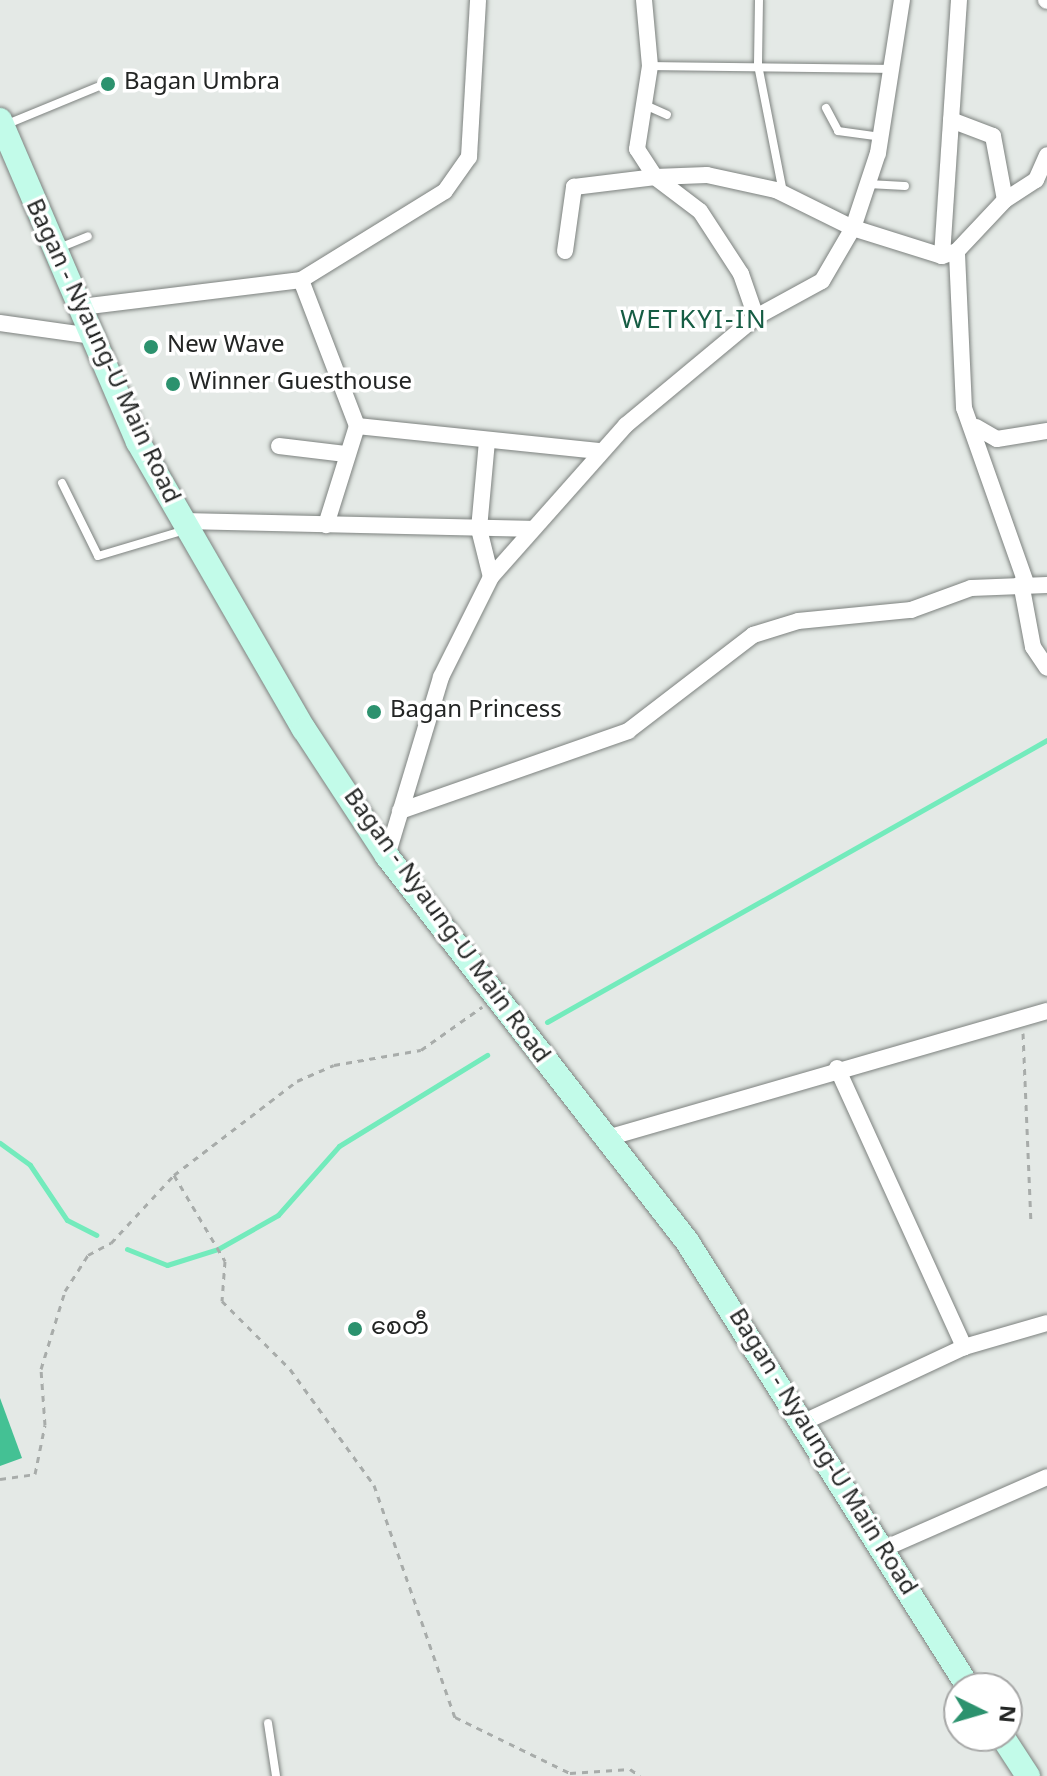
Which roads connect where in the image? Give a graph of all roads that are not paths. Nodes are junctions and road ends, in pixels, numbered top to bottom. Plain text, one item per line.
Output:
1 (478, 0) edge
2 (644, 0) edge
3 (759, 0) edge
4 (902, 0) edge
5 (959, 0) edge
6 (758, 65) junction
7 (650, 66) junction
8 (894, 69) junction
9 (97, 87) dead end
10 (644, 104) junction
11 (826, 108) dead end
12 (667, 115) dead end
13 (951, 120) junction
14 (1, 123) edge
15 (882, 137) junction
16 (1047, 155) edge
17 (655, 177) junction
18 (868, 184) junction
19 (905, 186) dead end
20 (783, 193) junction
21 (1005, 200) junction
22 (853, 228) junction
23 (88, 236) dead end
24 (55, 250) junction
25 (565, 251) dead end
26 (950, 253) junction
27 (301, 280) junction
28 (81, 307) junction
29 (756, 317) junction
30 (0, 323) edge
31 (93, 336) junction
32 (357, 426) junction
33 (976, 427) junction
34 (1047, 431) edge
35 (487, 441) junction
36 (279, 446) dead end
37 (599, 451) junction
38 (346, 454) junction
39 (62, 483) dead end
40 (183, 525) junction
41 (326, 525) junction
42 (479, 529) junction
43 (530, 529) junction
44 (491, 577) junction
45 (1024, 583) junction
46 (1047, 585) edge
47 (1047, 668) edge
48 (400, 811) junction
49 (387, 856) junction
50 (1047, 1011) edge
51 (837, 1068) junction
52 (607, 1138) junction
53 (1047, 1323) edge
54 (964, 1347) junction
55 (804, 1422) junction
56 (1047, 1477) edge
57 (881, 1550) junction
58 (959, 1672) edge
59 (268, 1723) dead end
60 (1012, 1752) edge
61 (276, 1776) edge
62 (1028, 1776) edge

1 - 27 street
2 - 7 street
3 - 6 lane
4 - 8 street
5 - 13 street
6 - 7 lane
6 - 8 lane
6 - 20 lane
7 - 10 street
8 - 15 street
9 - 14 lane
10 - 12 lane
10 - 17 street
11 - 15 lane
13 - 21 street
13 - 26 street
14 - 24 main road, Bagan - Nyaung-U Main Road
15 - 18 street
16 - 21 street
17 - 20 street
17 - 25 street
17 - 29 street
18 - 19 lane
18 - 22 street
20 - 22 street
21 - 26 street
22 - 26 street
22 - 29 street
23 - 24 lane
24 - 28 main road, Bagan - Nyaung-U Main Road
26 - 33 street
27 - 28 street
27 - 32 street
28 - 31 main road, Bagan - Nyaung-U Main Road
29 - 37 street
30 - 31 street
31 - 40 main road, Bagan - Nyaung-U Main Road
32 - 35 street
32 - 38 street
33 - 34 street
33 - 45 street
35 - 37 street
35 - 42 street
36 - 38 street
37 - 43 street
38 - 41 street
39 - 40 lane
40 - 41 street
40 - 49 main road, Bagan - Nyaung-U Main Road
41 - 42 street
42 - 43 street
42 - 44 street
43 - 44 street
44 - 48 street
45 - 46 street
45 - 47 street
45 - 48 street
48 - 49 street
49 - 52 main road, Bagan - Nyaung-U Main Road
50 - 51 street
51 - 52 street
51 - 54 street
52 - 55 main road, Bagan - Nyaung-U Main Road
53 - 54 street
54 - 55 street
55 - 57 main road, Bagan - Nyaung-U Main Road
56 - 57 street
57 - 58 main road, Bagan - Nyaung-U Main Road
59 - 61 lane
60 - 62 main road

